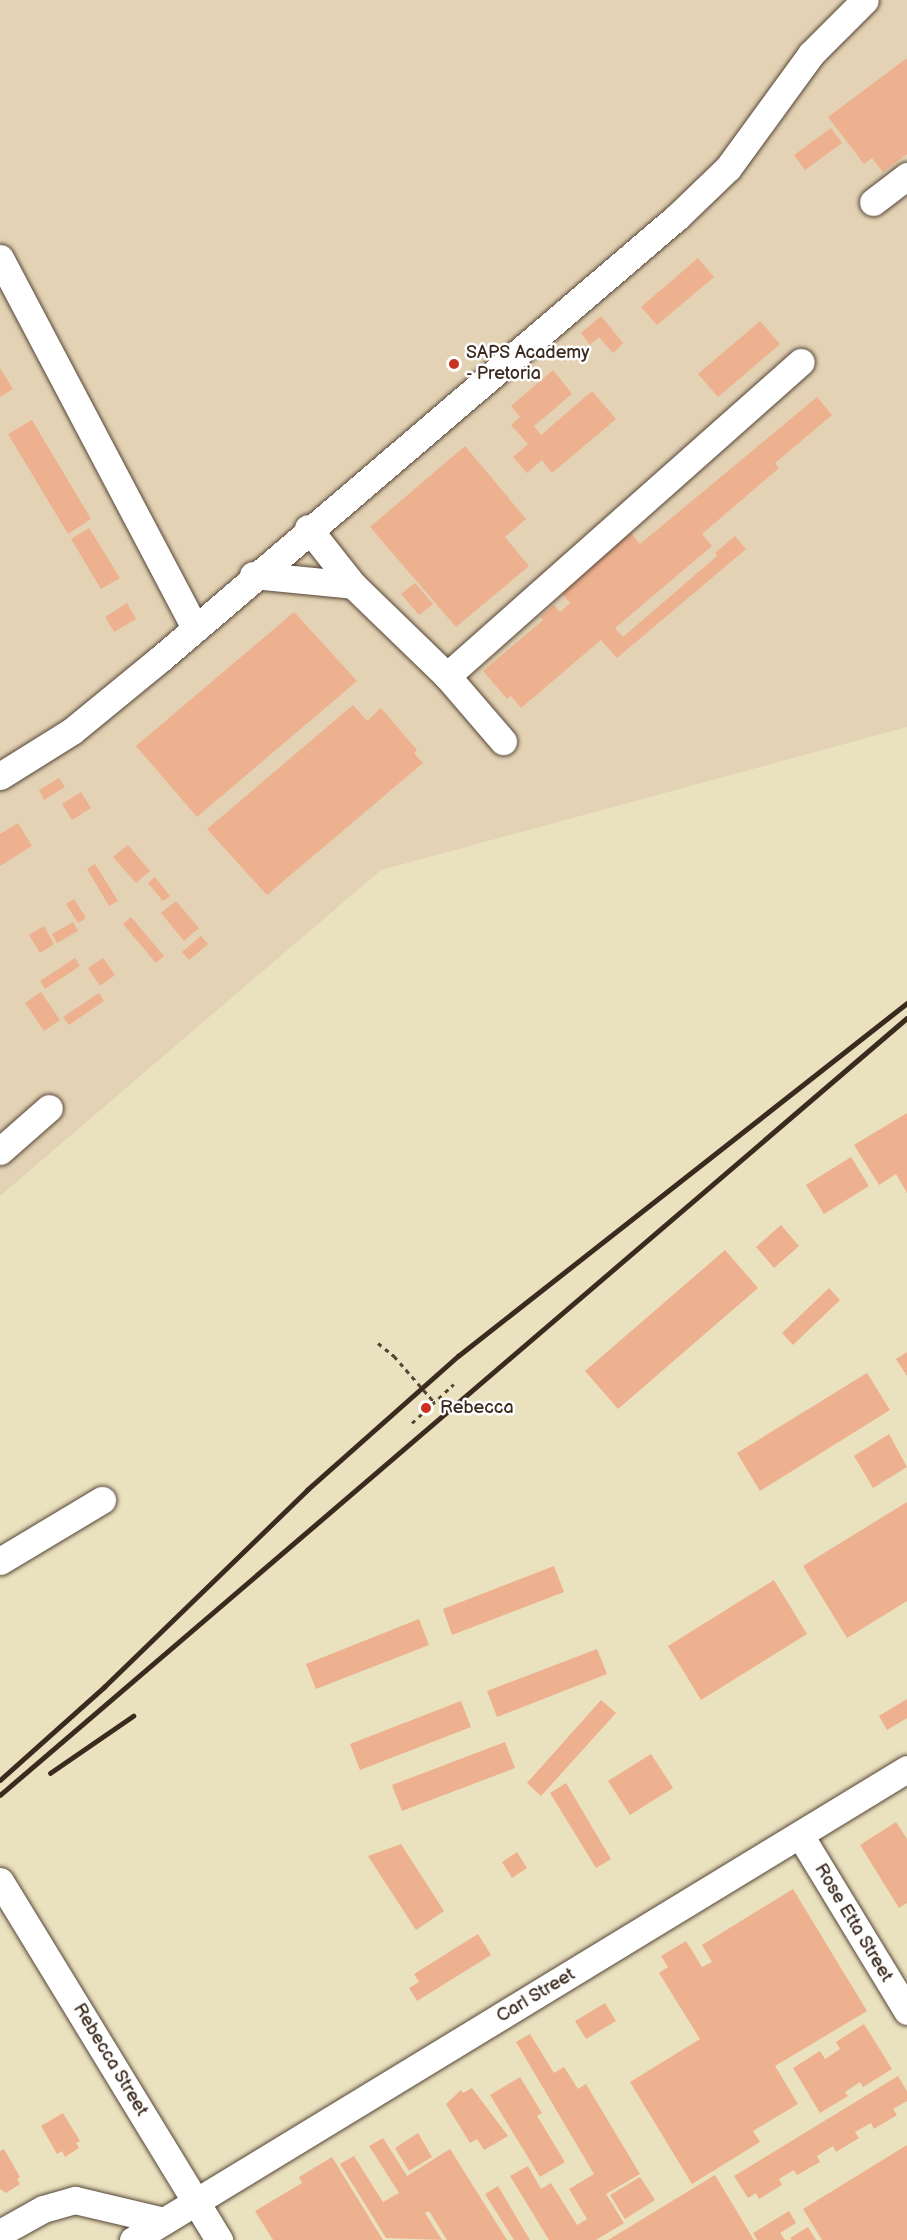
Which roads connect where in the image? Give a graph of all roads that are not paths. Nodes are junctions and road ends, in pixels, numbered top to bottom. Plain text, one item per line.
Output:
1 (865, 0) edge
2 (907, 176) edge
3 (873, 202) dead end
4 (0, 258) edge
5 (801, 362) dead end
6 (308, 528) junction
7 (254, 576) junction
8 (353, 585) junction
9 (194, 626) junction
10 (447, 676) junction
11 (503, 741) dead end
12 (0, 777) edge
13 (49, 1108) dead end
14 (0, 1151) edge
15 (102, 1500) dead end
16 (0, 1561) edge
17 (907, 1769) edge
18 (800, 1835) junction
19 (0, 1881) edge
20 (907, 2011) edge
21 (196, 2202) junction
22 (164, 2221) junction
23 (0, 2234) edge
24 (133, 2240) edge
25 (219, 2240) edge

1 - 6 street
2 - 3 street
4 - 9 street
5 - 10 street
6 - 7 street
6 - 8 street
7 - 8 street
7 - 9 street
8 - 10 street
9 - 12 street
10 - 11 street
13 - 14 street
15 - 16 street
17 - 18 street, Carl Street
18 - 20 street, Rose Etta Street
18 - 21 street, Carl Street
19 - 21 street, Rebecca Street
21 - 22 street, Carl Street
21 - 25 street, Rebecca Street
22 - 23 street
22 - 24 street, Carl Street

